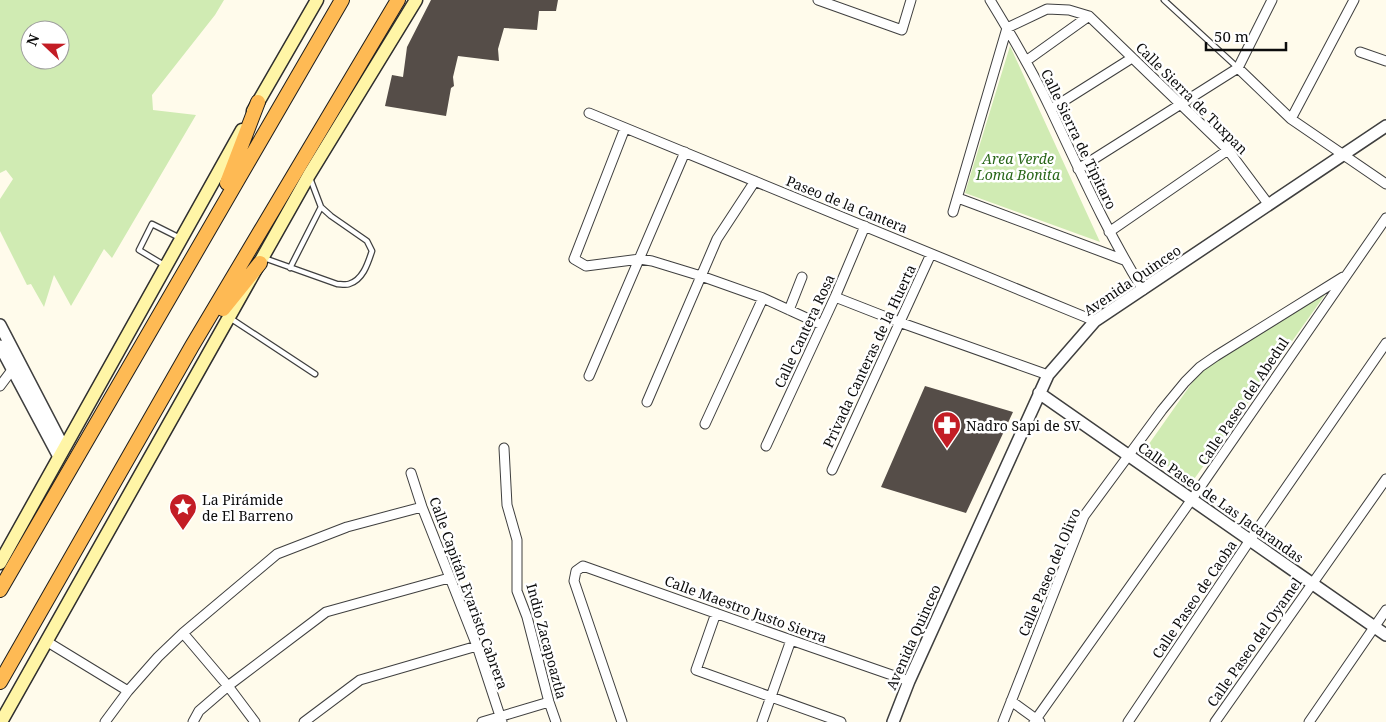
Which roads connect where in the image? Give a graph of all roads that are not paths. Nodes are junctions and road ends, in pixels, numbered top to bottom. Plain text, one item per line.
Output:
1 (317, 0) edge
2 (342, 0) edge
3 (398, 0) edge
4 (416, 0) edge
5 (818, 0) edge
6 (911, 0) edge
7 (990, 0) edge
8 (1164, 0) edge
9 (1272, 0) edge
10 (1354, 0) edge
11 (1089, 16) junction
12 (1006, 28) junction
13 (1360, 52) dead end
14 (1132, 58) junction
15 (1026, 61) junction
16 (1386, 61) edge
17 (1238, 68) junction
18 (258, 102) junction
19 (1180, 104) junction
20 (1051, 109) junction
21 (589, 113) dead end
22 (1291, 119) junction
23 (1386, 126) edge
24 (626, 128) junction
25 (1228, 150) junction
26 (685, 152) junction
27 (1343, 155) junction
28 (1078, 169) junction
29 (309, 175) junction
30 (754, 181) junction
31 (1386, 184) edge
32 (958, 198) junction
33 (1269, 205) junction
34 (322, 207) junction
35 (953, 212) dead end
36 (1386, 218) edge
37 (213, 221) junction
38 (865, 226) junction
39 (1109, 232) junction
40 (181, 239) junction
41 (931, 254) junction
42 (640, 259) junction
43 (1124, 260) junction
44 (261, 261) junction
45 (166, 266) junction
46 (290, 268) junction
47 (1346, 275) junction
48 (701, 276) junction
49 (802, 278) dead end
50 (1143, 290) junction
51 (835, 297) junction
52 (763, 298) junction
53 (789, 310) junction
54 (229, 318) junction
55 (1095, 321) junction
56 (899, 322) junction
57 (0, 325) edge
58 (822, 325) junction
59 (1386, 343) edge
60 (0, 346) edge
61 (192, 346) junction
62 (12, 370) junction
63 (314, 374) dead end
64 (1048, 375) junction
65 (589, 376) dead end
66 (0, 386) edge
67 (1039, 393) junction
68 (647, 402) dead end
69 (705, 424) dead end
70 (766, 446) dead end
71 (504, 448) dead end
72 (62, 452) junction
73 (1128, 455) junction
74 (832, 470) dead end
75 (411, 473) dead end
76 (1386, 479) edge
77 (1192, 499) junction
78 (422, 507) junction
79 (1250, 540) junction
80 (0, 563) edge
81 (449, 578) junction
82 (1312, 584) junction
83 (0, 590) edge
84 (1386, 610) edge
85 (716, 613) junction
86 (1374, 627) junction
87 (183, 632) junction
88 (1386, 635) edge
89 (791, 640) junction
90 (46, 641) junction
91 (477, 646) junction
92 (909, 681) junction
93 (0, 682) edge
94 (228, 686) junction
95 (128, 691) junction
96 (771, 696) junction
97 (1011, 701) junction
98 (548, 702) junction
99 (501, 719) edge
100 (1037, 721) edge
101 (1, 722) edge
102 (105, 722) edge
103 (193, 722) edge
104 (255, 722) edge
105 (304, 722) edge
106 (482, 722) edge
107 (556, 722) edge
108 (622, 722) edge
109 (762, 722) edge
110 (841, 722) edge
111 (893, 722) edge
112 (1003, 722) edge
113 (1128, 722) edge
114 (1215, 722) edge
115 (1308, 722) edge

1 - 18 main road
2 - 37 highway
3 - 61 highway
4 - 29 main road
5 - 6 street
7 - 12 street, Calle Sierra de Tipitaro
8 - 17 lane
9 - 17 street
10 - 22 street
11 - 12 street
11 - 14 street, Calle Sierra de Tuxpan
11 - 15 street
12 - 15 street, Calle Sierra de Tipitaro
12 - 32 street
13 - 16 street
14 - 19 street, Calle Sierra de Tuxpan
14 - 20 street
15 - 20 street, Calle Sierra de Tipitaro
17 - 19 street
17 - 22 street
18 - 37 highway
18 - 40 main road
19 - 25 street, Calle Sierra de Tuxpan
19 - 28 street
20 - 28 street, Calle Sierra de Tipitaro
21 - 24 street, Paseo de la Cantera
22 - 27 street
23 - 27 street, Avenida Quinceo
24 - 26 street, Paseo de la Cantera
24 - 42 street
25 - 33 street, Calle Sierra de Tuxpan
25 - 39 street
26 - 30 street, Paseo de la Cantera
26 - 42 street
27 - 31 street
27 - 33 street, Avenida Quinceo
28 - 39 street, Calle Sierra de Tipitaro
29 - 34 lane
29 - 44 main road
30 - 38 street, Paseo de la Cantera
30 - 48 street
32 - 35 street
32 - 43 street
33 - 50 street, Avenida Quinceo
34 - 46 lane
34 - 46 lane
36 - 47 street, Calle Paseo del Abedul
37 - 83 highway
38 - 41 street, Paseo de la Cantera
38 - 51 street, Calle Cantera Rosa
39 - 43 street, Calle Sierra de Tipitaro
40 - 45 main road
40 - 45 lane
41 - 55 street, Paseo de la Cantera
41 - 56 street, Privada Canteras de la Huerta
42 - 48 street
42 - 65 street
43 - 50 street, Calle Sierra de Tipitaro
44 - 46 lane
44 - 54 main road
44 - 61 highway
45 - 72 main road
47 - 73 street, Calle Paseo del Olivo
47 - 77 street, Calle Paseo del Abedul
48 - 52 street
48 - 68 street
49 - 53 street
50 - 55 street, Avenida Quinceo
51 - 56 street
51 - 58 street, Calle Cantera Rosa
52 - 53 street
52 - 69 street
53 - 58 street
54 - 63 lane
54 - 90 main road
55 - 64 street, Avenida Quinceo
56 - 64 street
56 - 74 street, Privada Canteras de la Huerta
57 - 72 street
58 - 70 street, Calle Cantera Rosa
59 - 79 street, Calle Paseo de Caoba
60 - 62 street
61 - 93 highway
62 - 66 street
62 - 72 street
64 - 67 street, Avenida Quinceo
67 - 73 street, Calle Paseo de Las Jacarandas
67 - 92 street, Avenida Quinceo
71 - 98 street, Indio Zacapoaztla
72 - 80 main road
73 - 77 street, Calle Paseo de Las Jacarandas
73 - 97 street, Calle Paseo del Olivo
75 - 78 street, Calle Capitán Evaristo Cabrera
76 - 82 street, Calle Paseo del Oyamel
77 - 79 street, Calle Paseo de Las Jacarandas
77 - 100 street, Calle Paseo del Abedul
78 - 81 street, Calle Capitán Evaristo Cabrera
78 - 87 street
79 - 82 street, Calle Paseo de Las Jacarandas
79 - 113 street, Calle Paseo de Caoba
81 - 91 street, Calle Capitán Evaristo Cabrera
81 - 94 street
82 - 86 street, Calle Paseo de Las Jacarandas
82 - 114 street, Calle Paseo del Oyamel
84 - 86 street
85 - 89 street, Calle Maestro Justo Sierra
85 - 96 street
85 - 108 street, Calle Maestro Justo Sierra
86 - 88 street, Calle Paseo de Las Jacarandas
86 - 115 street
87 - 94 street
87 - 95 street
89 - 92 street, Calle Maestro Justo Sierra
89 - 96 street
90 - 95 street
90 - 101 main road
91 - 99 street, Calle Capitán Evaristo Cabrera
91 - 105 street
92 - 111 street, Avenida Quinceo
94 - 103 street
94 - 104 street
95 - 102 street
96 - 109 street
96 - 110 street
97 - 100 street
97 - 112 street, Calle Paseo del Olivo
98 - 99 street
98 - 107 street, Indio Zacapoaztla
99 - 106 street

